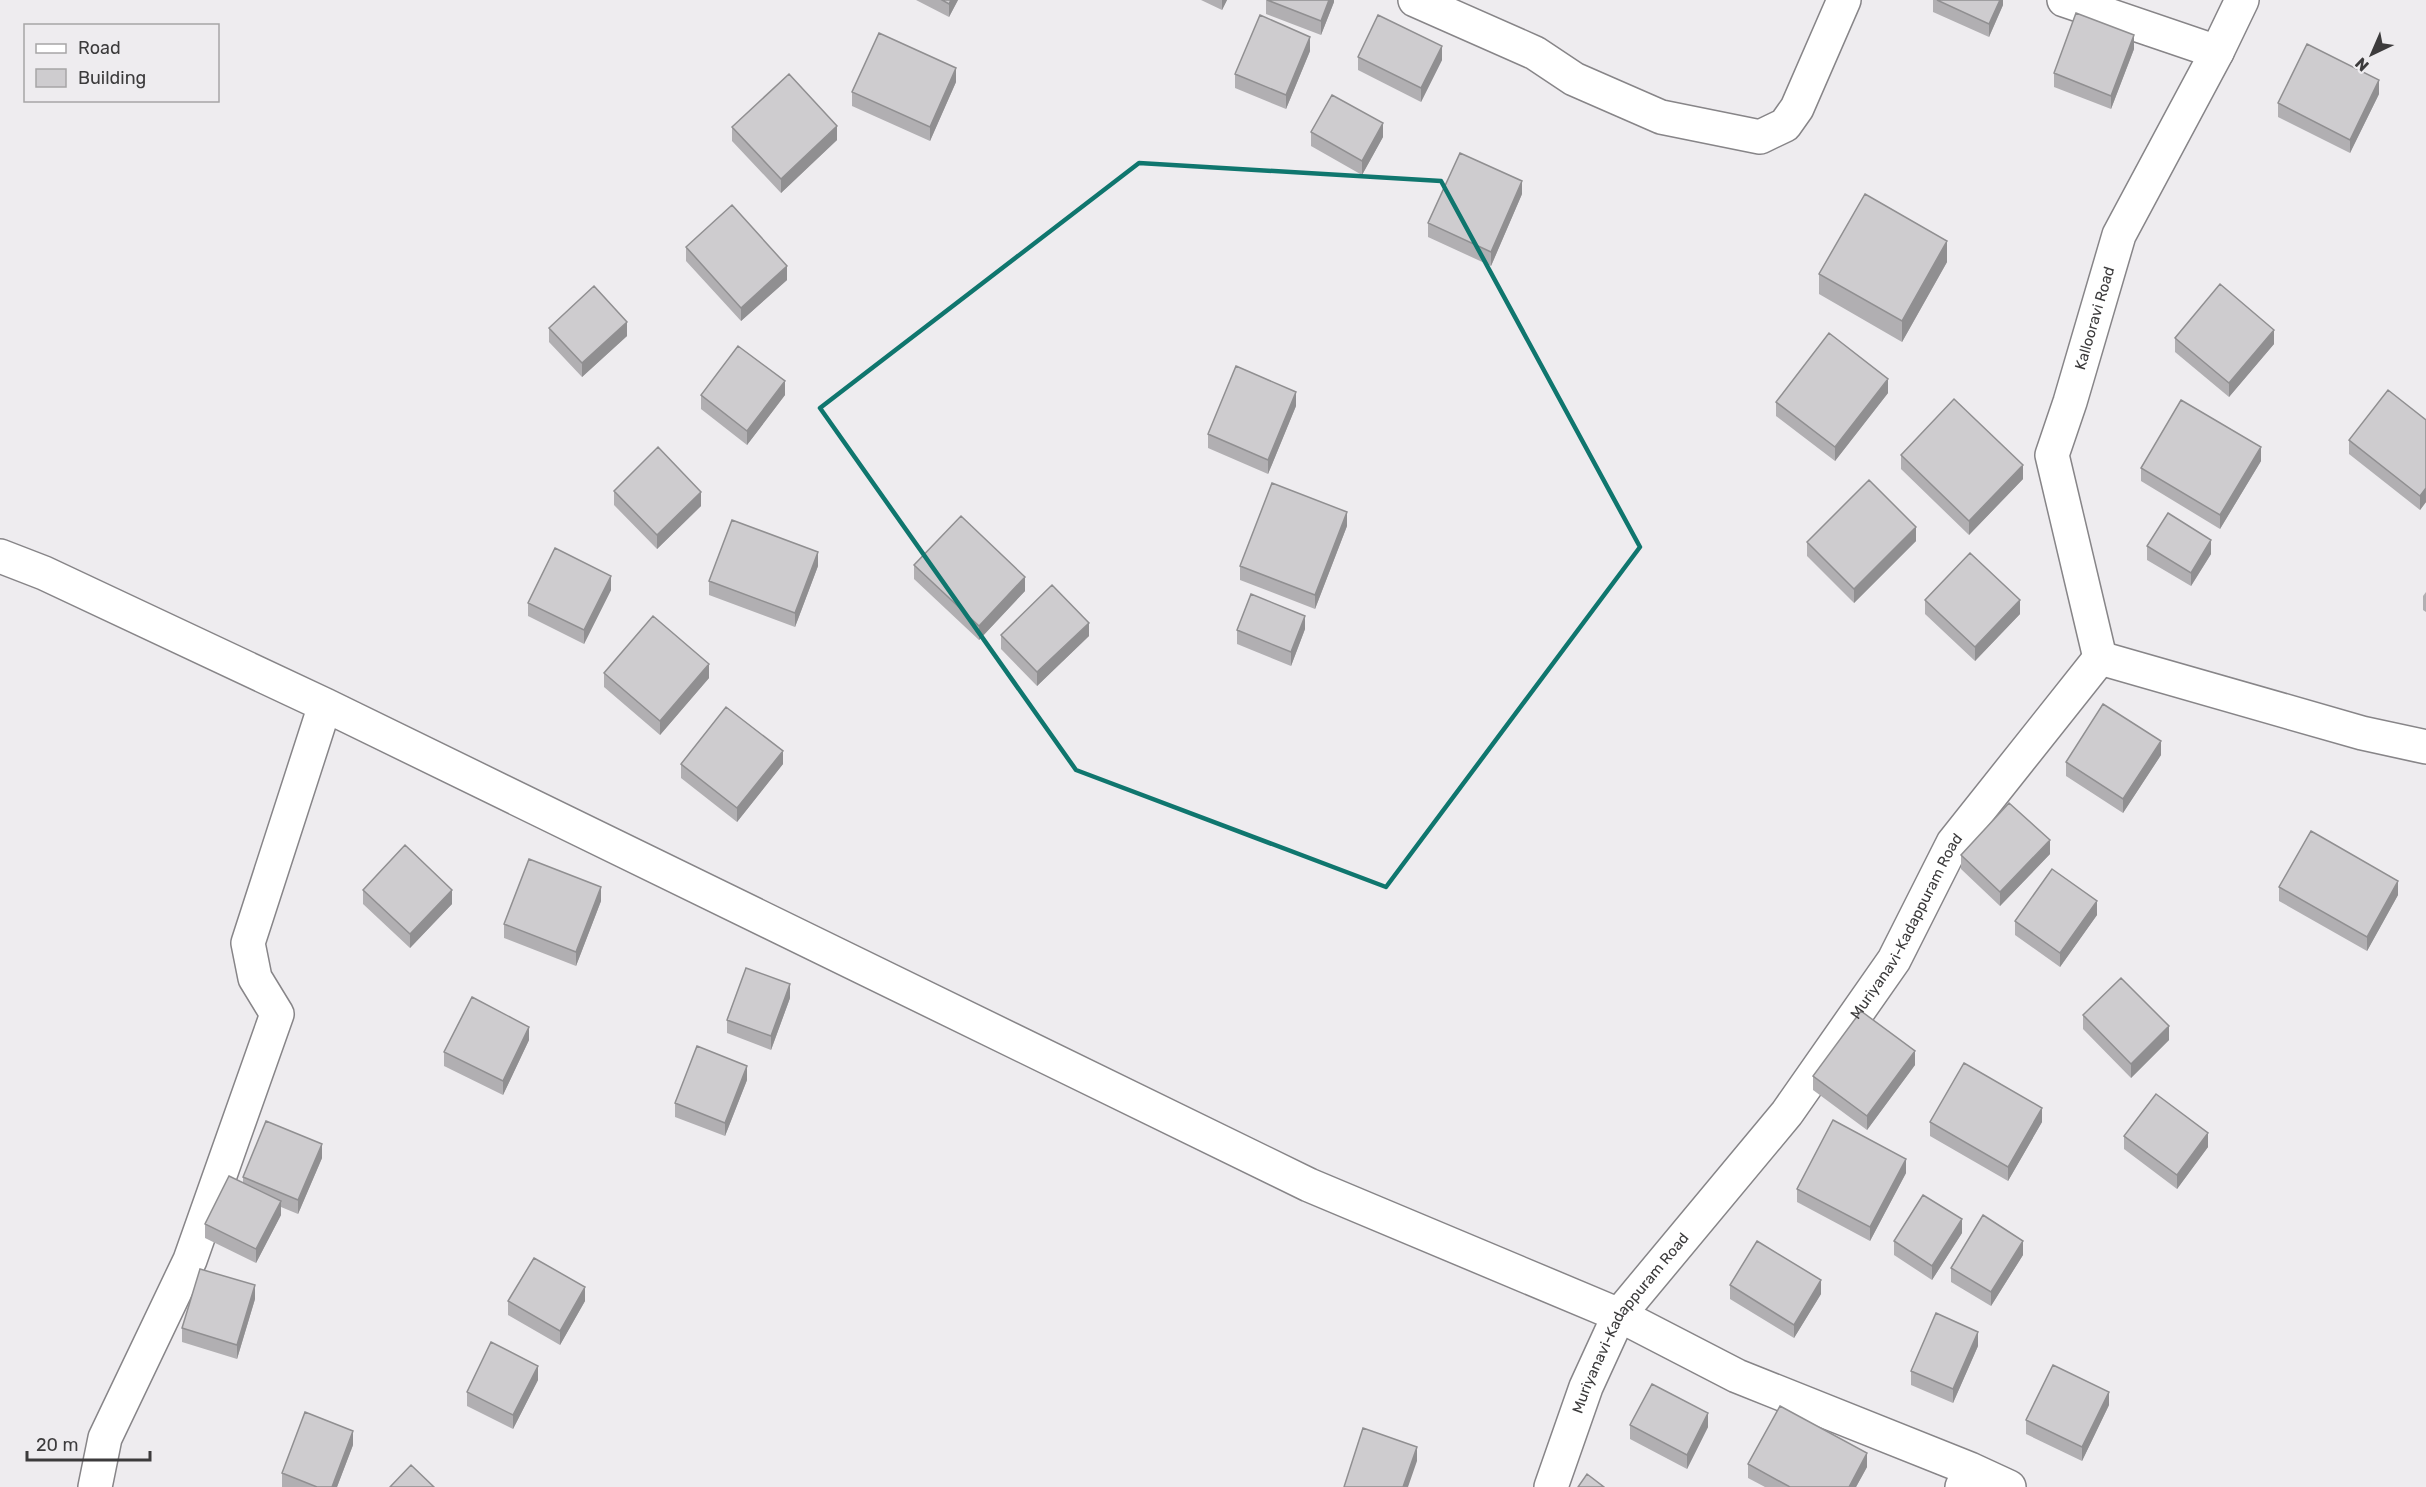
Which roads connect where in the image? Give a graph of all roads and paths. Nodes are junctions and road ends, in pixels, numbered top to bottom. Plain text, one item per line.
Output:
1 (1415, 0) edge
2 (1844, 0) edge
3 (2064, 0) edge
4 (2242, 0) edge
5 (2217, 52) junction
6 (0, 556) edge
7 (2100, 658) junction
8 (325, 705) junction
9 (2426, 747) edge
10 (1619, 1315) junction
11 (1966, 1478) edge
12 (95, 1487) edge
13 (1551, 1487) edge
14 (2009, 1487) edge

1 - 2 street
3 - 5 street
4 - 5 street, Kallooravi Road
5 - 7 street, Kallooravi Road
6 - 8 street
7 - 9 street
7 - 10 street, Muriyanavi-Kadappuram Road
8 - 10 street
8 - 12 street
10 - 11 street
10 - 13 street, Muriyanavi-Kadappuram Road
11 - 14 street

